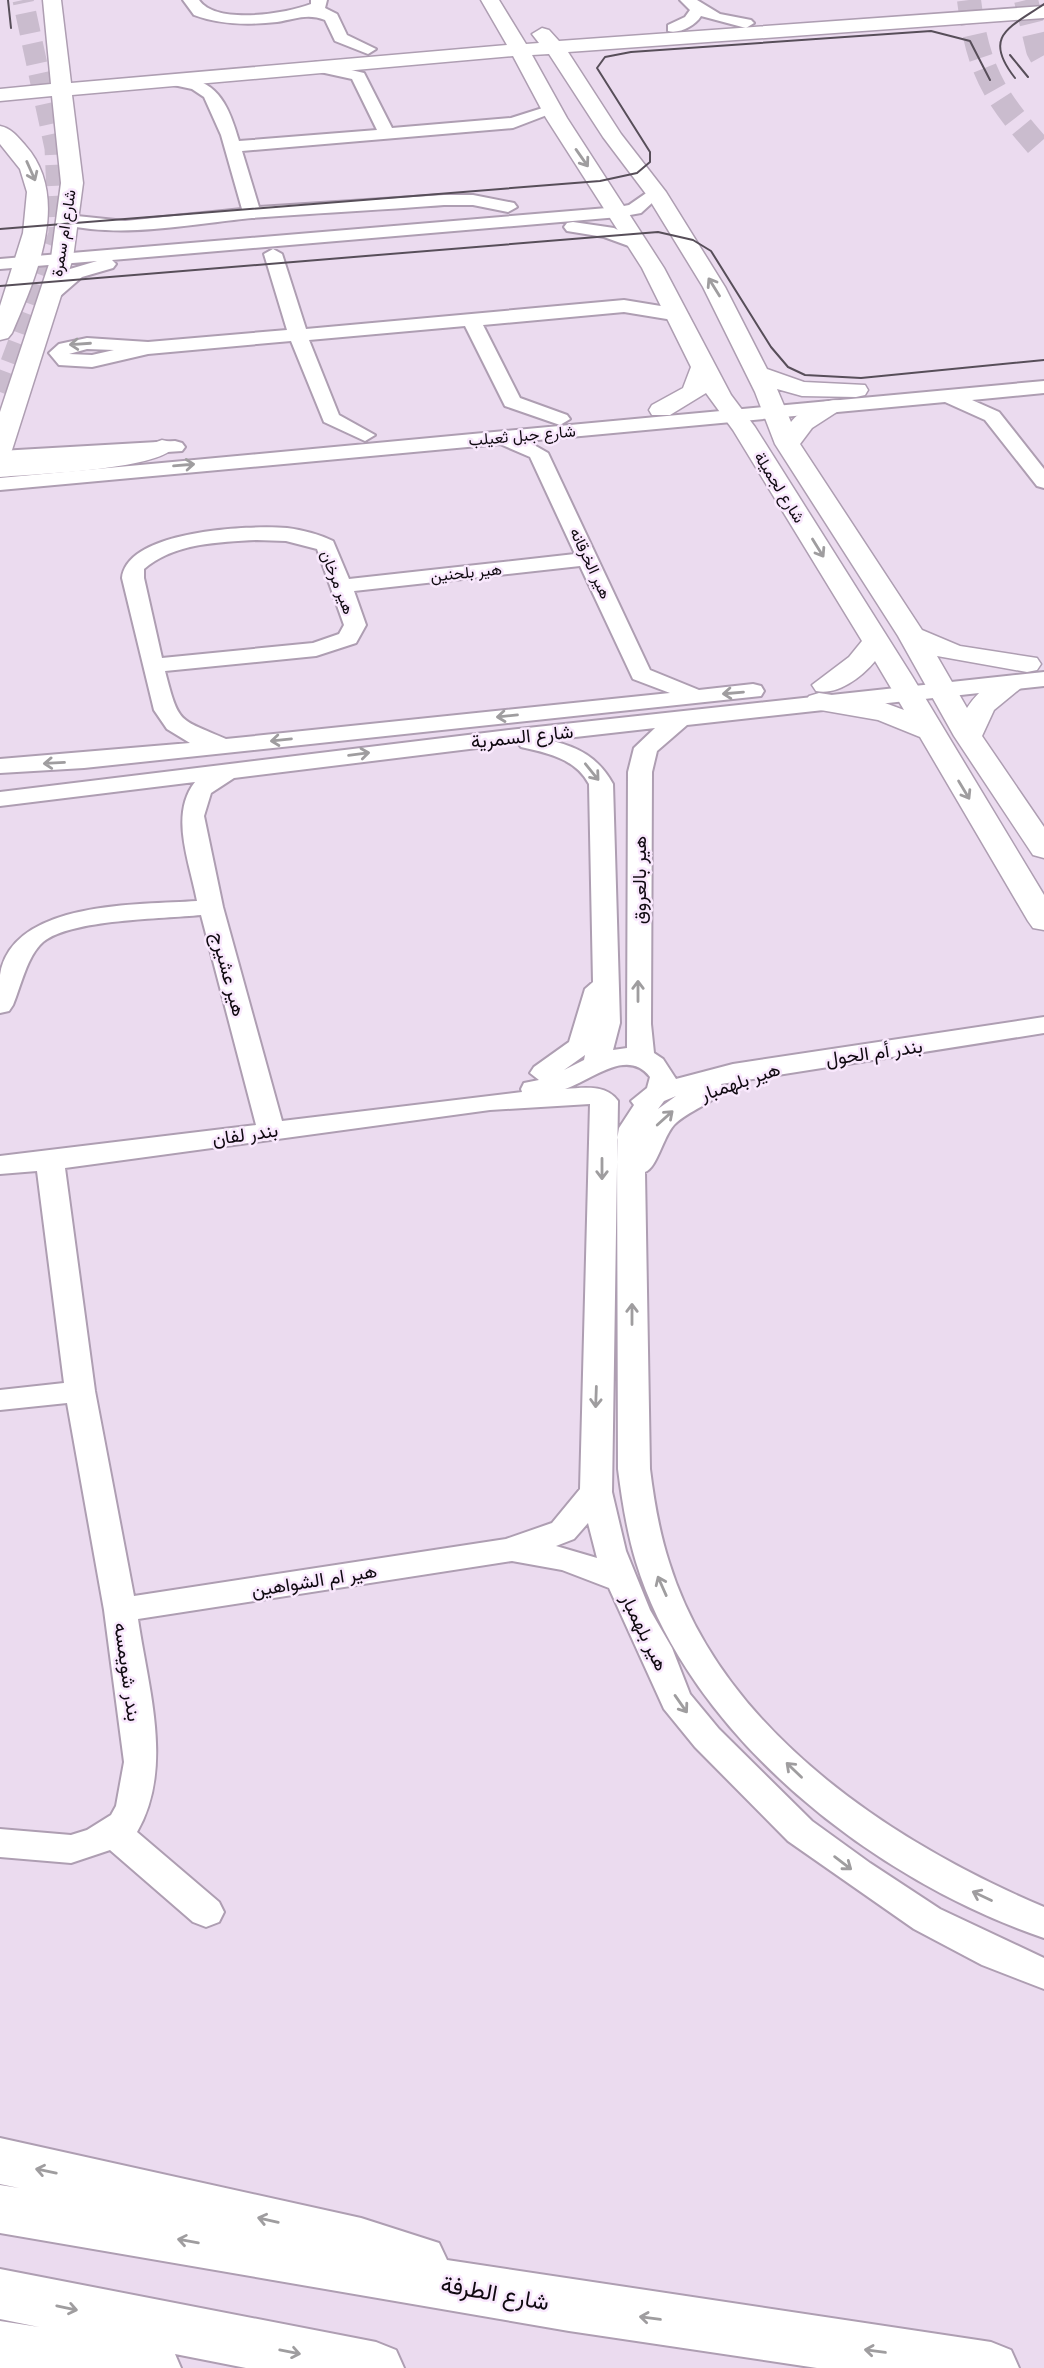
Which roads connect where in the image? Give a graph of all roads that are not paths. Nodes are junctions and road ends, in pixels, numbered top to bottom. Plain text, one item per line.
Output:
1 (52, 0) edge
2 (191, 0) edge
3 (490, 0) edge
4 (940, 4) edge
5 (996, 4) edge
6 (316, 5) edge
7 (693, 5) edge
8 (1040, 5) edge
9 (746, 23) junction
10 (673, 28) junction
11 (783, 31) junction
12 (531, 39) junction
13 (611, 44) junction
14 (58, 50) junction
15 (327, 52) junction
16 (437, 57) junction
17 (388, 61) junction
18 (295, 69) junction
19 (570, 71) junction
20 (533, 73) junction
21 (238, 74) junction
22 (358, 76) junction
23 (60, 79) junction
24 (170, 80) junction
25 (13, 83) edge
26 (118, 84) junction
27 (210, 94) junction
28 (552, 110) junction
29 (67, 116) junction
30 (513, 123) junction
31 (0, 132) edge
32 (566, 133) junction
33 (387, 134) junction
34 (613, 137) junction
35 (232, 146) junction
36 (71, 164) junction
37 (631, 203) junction
38 (508, 207) junction
39 (253, 213) junction
40 (67, 220) junction
41 (178, 227) junction
42 (637, 244) junction
43 (0, 248) edge
44 (63, 251) junction
45 (28, 253) junction
46 (273, 254) junction
47 (0, 264) edge
48 (663, 285) junction
49 (53, 293) junction
50 (624, 306) junction
51 (680, 317) junction
52 (471, 320) junction
53 (0, 333) edge
54 (298, 335) junction
55 (148, 348) dead end
56 (702, 369) junction
57 (1044, 372) edge
58 (758, 374) junction
59 (1044, 387) edge
60 (856, 390) junction
61 (1008, 390) junction
62 (947, 396) junction
63 (512, 402) junction
64 (834, 406) junction
65 (661, 410) junction
66 (758, 414) junction
67 (992, 416) junction
68 (331, 418) junction
69 (8, 424) junction
70 (561, 425) junction
71 (495, 431) junction
72 (365, 435) junction
73 (308, 439) junction
74 (162, 447) junction
75 (0, 450) edge
76 (91, 452) junction
77 (538, 453) junction
78 (0, 457) edge
79 (1036, 459) edge
80 (0, 469) edge
81 (1044, 482) edge
82 (0, 484) edge
83 (590, 559) junction
84 (342, 586) junction
85 (912, 636) junction
86 (876, 642) junction
87 (154, 665) junction
88 (1032, 672) edge
89 (641, 674) junction
90 (939, 682) junction
91 (903, 685) junction
92 (822, 693) junction
93 (702, 696) junction
94 (606, 706) junction
95 (167, 716) junction
96 (681, 718) junction
97 (929, 731) junction
98 (968, 736) junction
99 (509, 737) junction
100 (231, 757) junction
101 (83, 761) junction
102 (0, 766) edge
103 (115, 783) junction
104 (0, 799) edge
105 (192, 816) junction
106 (1044, 849) edge
107 (211, 907) junction
108 (1044, 921) edge
109 (607, 979) junction
110 (0, 1005) edge
111 (1044, 1025) edge
112 (1044, 1031) edge
113 (1014, 1032) junction
114 (646, 1061) junction
115 (594, 1064) junction
116 (789, 1064) junction
117 (733, 1072) junction
118 (655, 1095) junction
119 (599, 1099) junction
120 (490, 1102) junction
121 (442, 1109) junction
122 (271, 1130) junction
123 (50, 1161) junction
124 (0, 1165) edge
125 (632, 1202) junction
126 (80, 1391) junction
127 (0, 1400) edge
128 (596, 1492) junction
129 (509, 1550) junction
130 (620, 1580) junction
131 (120, 1610) junction
132 (112, 1831) junction
133 (0, 1843) edge
134 (206, 1912) dead end
135 (1044, 1923) edge
136 (1044, 1974) edge
137 (0, 2161) edge
138 (0, 2209) edge
139 (0, 2294) edge
140 (569, 2306) junction
141 (0, 2347) edge
142 (153, 2368) edge
143 (376, 2368) edge
144 (991, 2368) edge

1 - 14 street, شارع ام سمرة
2 - 6 street
3 - 12 street
4 - 5 street
4 - 9 street
5 - 8 street
5 - 11 street
6 - 15 street
7 - 9 street
7 - 10 street
8 - 11 street
9 - 10 street
10 - 12 street
11 - 13 street
12 - 13 street
12 - 15 street
12 - 16 street
12 - 18 street
12 - 19 street, شارع لجميلة
12 - 20 street, شارع لجميلة
12 - 34 street
13 - 19 street
14 - 23 street, شارع ام سمرة
14 - 25 street
15 - 17 street
15 - 18 street
15 - 22 street
15 - 23 street
16 - 17 street
16 - 20 street
17 - 22 street
18 - 21 street
19 - 34 street, شارع لجميلة
20 - 28 street, شارع لجميلة
21 - 24 street
21 - 27 street
22 - 33 street
23 - 25 street
23 - 26 street
23 - 29 street, شارع ام سمرة
24 - 26 street
24 - 27 street
25 - 36 street
26 - 29 street
27 - 35 street
28 - 30 street
28 - 32 street, شارع لجميلة
29 - 36 street, شارع ام سمرة
30 - 32 street
30 - 33 street
31 -> 45 street, شارع ام سمرة
32 -> 37 street, شارع لجميلة
33 - 35 street
34 - 37 street, شارع لجميلة
35 - 39 street
36 - 40 street, شارع ام سمرة
37 - 38 street
37 - 42 street, شارع لجميلة
37 - 44 street
58 -> 37 street, شارع لجميلة
38 - 39 street
38 - 41 street
39 - 41 street
40 - 41 street
40 - 44 street, شارع ام سمرة
41 - 44 street
42 - 46 street
42 - 48 street, شارع لجميلة
43 - 45 street
44 - 45 street
44 - 49 street, شارع ام سمرة
45 - 47 street
45 - 53 street, شارع ام سمرة
46 - 49 street
46 - 54 street
48 - 50 street
48 - 51 street, شارع لجميلة
69 -> 49 street, شارع ام سمرة
50 - 51 street
50 - 52 street
51 - 56 street, شارع لجميلة
51 - 66 street
52 - 54 street
52 - 63 street
54 - 55 street
54 - 68 street
56 - 65 street
56 - 66 street, شارع لجميلة
57 - 60 street, شارع جبل ثعيلب
58 - 60 street
58 - 66 street, شارع لجميلة
59 - 61 street, شارع جبل ثعيلب
60 - 66 street, شارع جبل ثعيلب
61 - 62 street, شارع جبل ثعيلب
61 - 67 street
62 - 64 street, شارع جبل ثعيلب
62 - 67 street
63 - 70 street
63 - 71 street
64 - 66 street, شارع جبل ثعيلب
64 - 66 street
65 - 66 street, شارع جبل ثعيلب
65 - 70 street, شارع جبل ثعيلب
66 - 70 street, شارع جبل ثعيلب
66 - 85 street, شارع لجميلة
66 -> 86 street, شارع لجميلة
67 - 79 street
68 - 72 street
68 - 73 street
69 - 75 street, شارع ام سمرة
69 - 76 street
70 - 71 street, شارع جبل ثعيلب
70 - 77 street
71 - 72 street, شارع جبل ثعيلب
71 - 77 street
82 -> 71 street, شارع جبل ثعيلب
72 - 73 street, شارع جبل ثعيلب
73 - 74 street, شارع جبل ثعيلب
74 - 76 street, شارع جبل ثعيلب
74 - 80 street
76 - 78 street, شارع جبل ثعيلب
77 - 83 street, هير الخرقانه
79 - 81 street
83 - 84 street, هير بلحنين
83 - 89 street, هير الخرقانه
84 - 87 street, هير مرخان
84 - 87 street, هير مرخان
85 - 88 street
85 - 90 street, شارع لجميلة
86 - 91 street, شارع لجميلة
86 - 92 street
87 - 95 street, هير مرخان
88 - 90 street, شارع السمرية
88 - 98 street
89 - 93 street
89 - 94 street
90 - 91 street, شارع السمرية
90 - 98 street, شارع لجميلة
91 - 92 street, شارع السمرية
91 - 97 street, شارع لجميلة
92 -> 93 street, شارع السمرية
92 - 96 street, شارع السمرية
92 - 97 street
93 - 94 street, شارع السمرية
94 -> 100 street, شارع السمرية
95 - 100 street
95 - 101 street
96 - 99 street, شارع السمرية
114 -> 96 street, هير بالعروق
97 -> 108 street, شارع لجميلة
98 - 106 street, شارع لجميلة
100 -> 99 street, شارع السمرية
99 -> 109 street, هير بالعروق
100 - 101 street, شارع السمرية
100 - 103 street, شارع السمرية
100 - 105 street
101 -> 102 street, شارع السمرية
103 - 104 street, شارع السمرية
103 - 105 street
105 - 107 street, هير عشيرج
107 - 110 street
107 - 122 street, هير عشيرج
109 - 115 street, هير بالعروق
109 - 121 street, هير بالعروق
111 - 113 street, بندر أم الحول
112 - 113 street, بندر أم الحول
113 - 116 street, بندر أم الحول
114 - 115 street, بندر أم الحول
114 - 117 street, بندر أم الحول
114 - 118 street, هير بالعروق
115 - 119 street, هير بلهمبار
115 - 120 street, بندر لفان
116 - 117 street, بندر أم الحول
125 -> 116 street, هير بلهمبار
117 - 118 street, بندر أم الحول
118 - 119 street, بندر أم الحول
118 - 125 street, هير بلهمبار
119 - 120 street, بندر لفان
119 -> 128 street, هير بلهمبار
120 - 121 street, بندر لفان
121 - 122 street, بندر لفان
122 - 123 street, بندر لفان
123 - 124 street, بندر لفان
123 - 126 street, بندر شويمسه
135 -> 125 street, هير بلهمبار
126 - 127 street
126 - 131 street, بندر شويمسه
128 - 129 street, هير ام الشواهين
128 - 130 street, هير بلهمبار
129 - 130 street, هير ام الشواهين
129 - 131 street, هير ام الشواهين
130 -> 136 street, هير بلهمبار
131 - 132 street, بندر شويمسه
132 - 133 street, بندر شويمسه
132 - 134 street
140 -> 137 main road
140 -> 138 main road, شارع الطرفة
139 -> 143 main road
144 -> 140 main road, شارع الطرفة
141 - 142 main road

